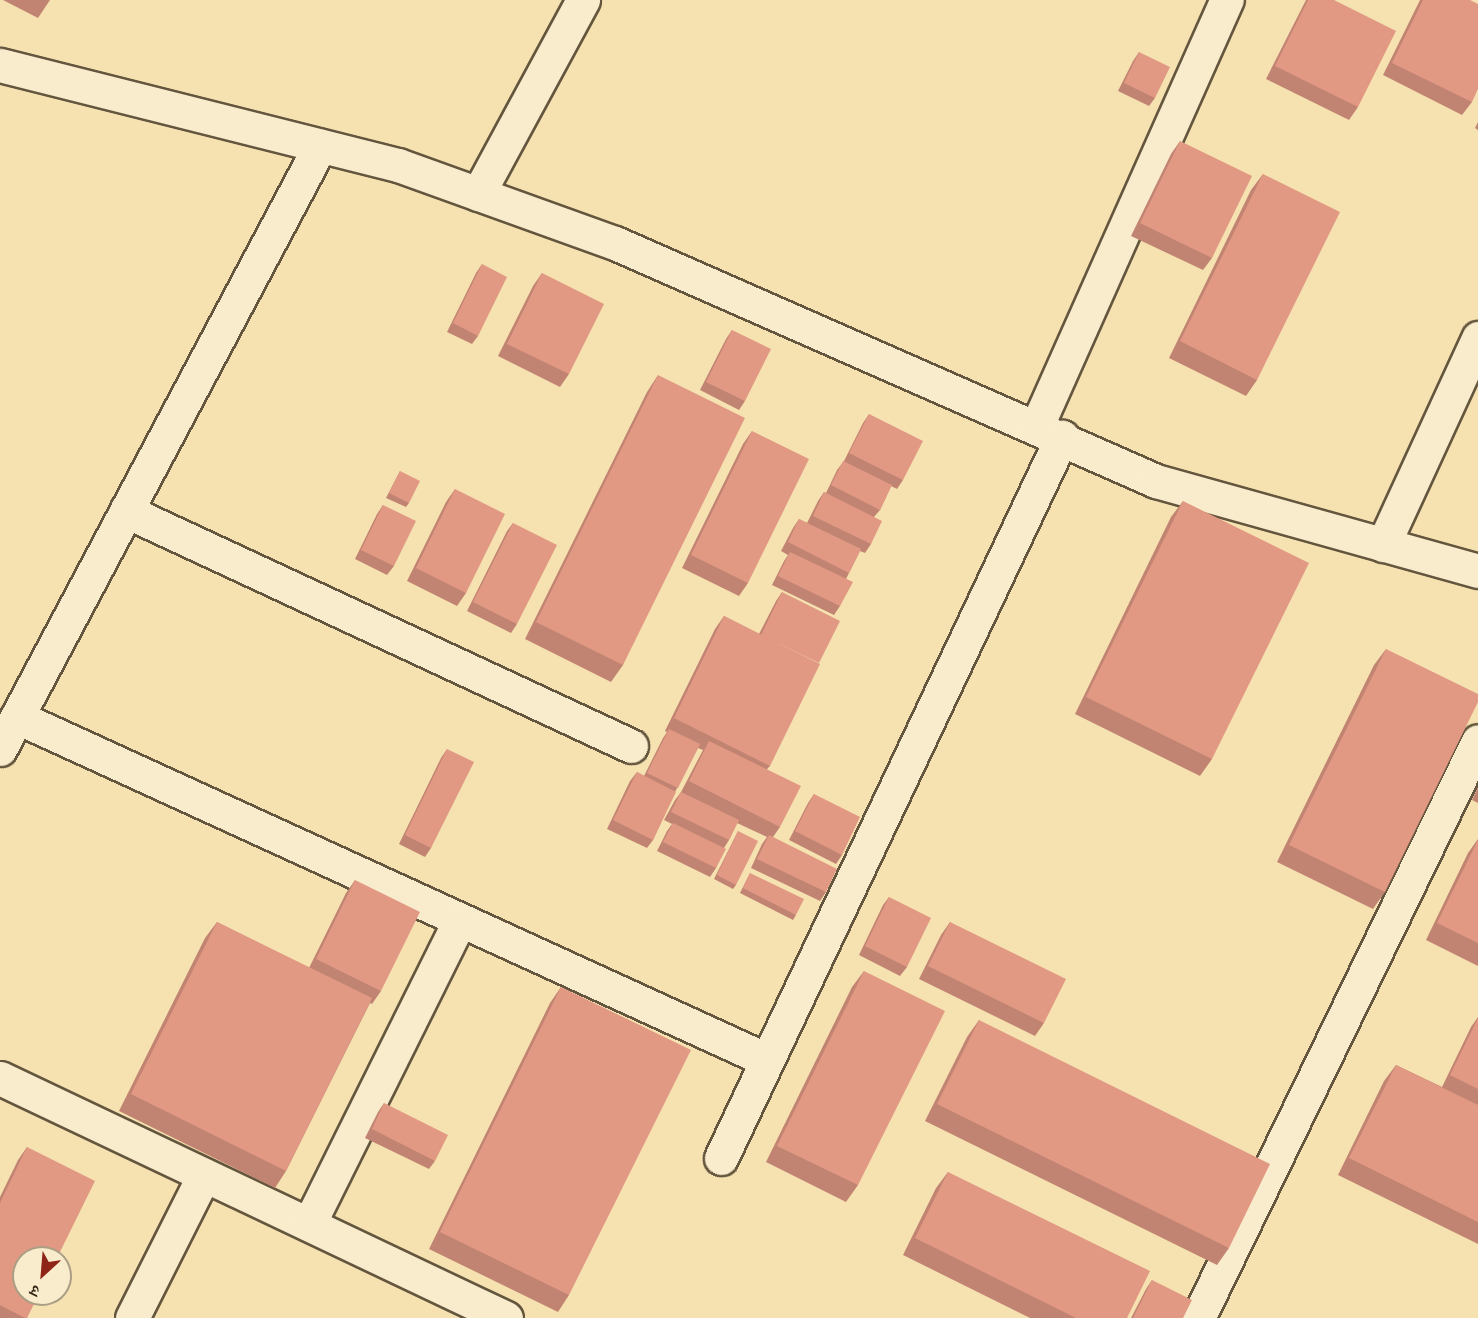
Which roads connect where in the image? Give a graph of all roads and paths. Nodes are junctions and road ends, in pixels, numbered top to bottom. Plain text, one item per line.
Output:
1 (583, 0) edge
2 (1227, 0) edge
3 (0, 65) edge
4 (320, 146) junction
5 (478, 194) junction
6 (1478, 338) edge
7 (1049, 432) junction
8 (126, 511) junction
9 (1383, 545) junction
10 (1478, 571) edge
11 (17, 717) junction
12 (1478, 741) edge
13 (631, 746) dead end
14 (0, 750) edge
15 (460, 920) junction
16 (767, 1060) junction
17 (0, 1078) edge
18 (721, 1158) dead end
19 (204, 1175) junction
20 (309, 1224) junction
21 (132, 1318) edge
22 (506, 1318) edge
23 (1198, 1318) edge

1 - 5 street
2 - 7 street
3 - 4 street
4 - 5 street
4 - 8 street
5 - 7 street
6 - 9 street
7 - 9 street
7 - 16 street
8 - 11 street
8 - 13 street
9 - 10 street
11 - 14 street
11 - 15 street
12 - 23 street
15 - 16 street
15 - 20 street
16 - 18 street
17 - 19 street
19 - 20 street
19 - 21 street
20 - 22 street

